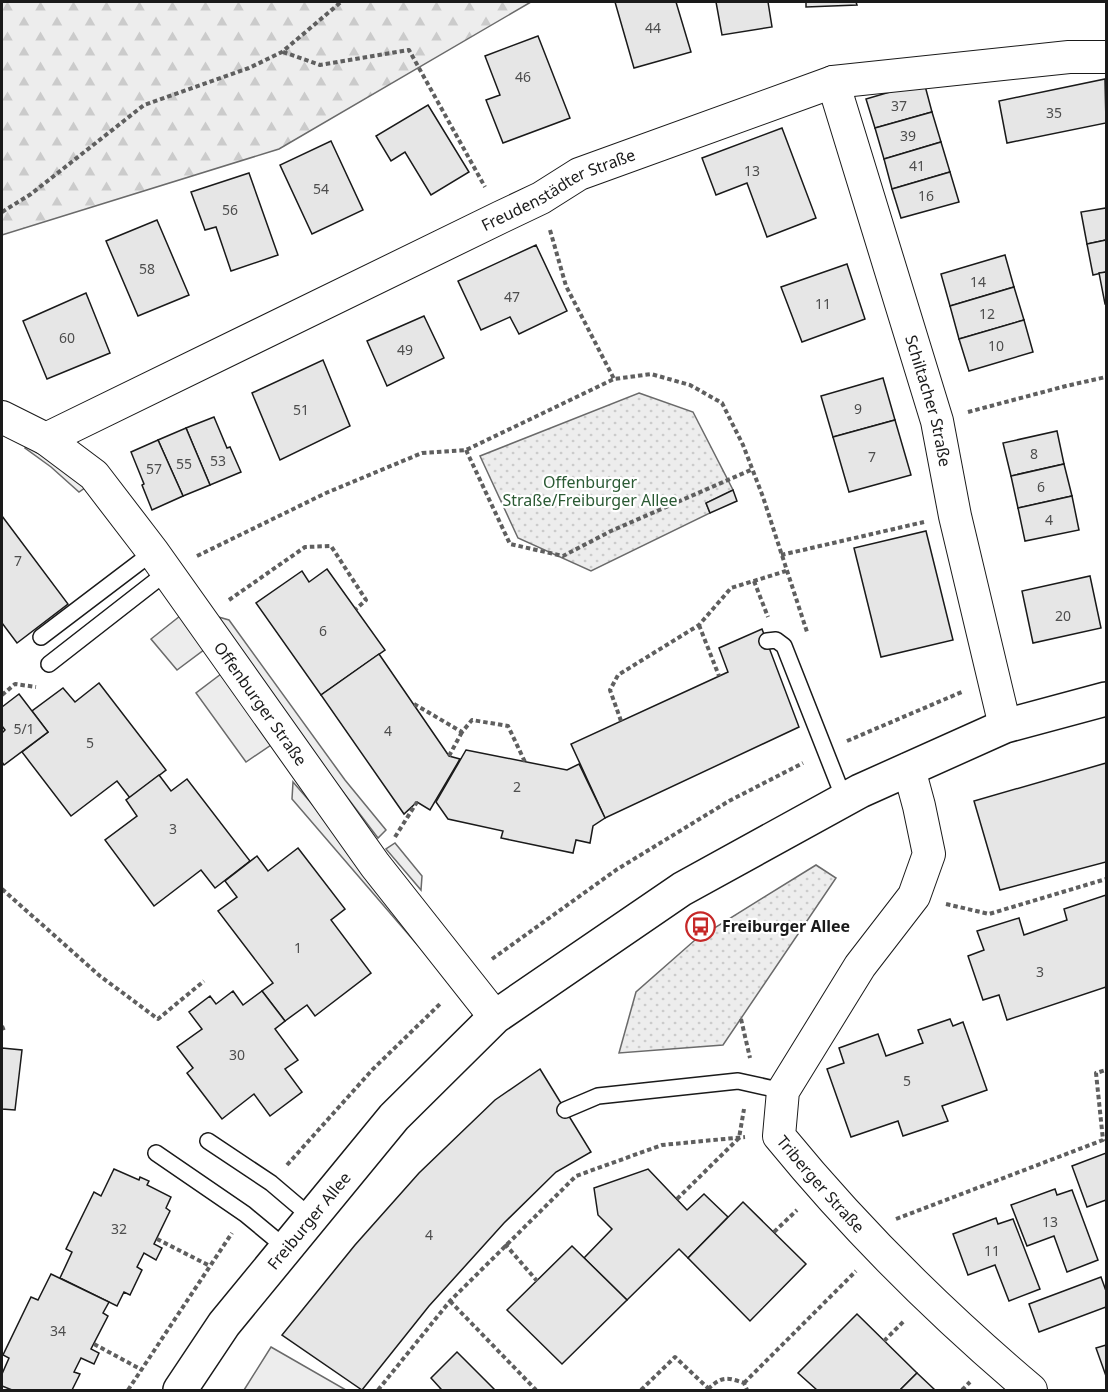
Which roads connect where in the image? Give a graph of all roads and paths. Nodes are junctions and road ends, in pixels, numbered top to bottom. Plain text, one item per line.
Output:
1 (341, 2) edge
2 (282, 52) junction
3 (1107, 57) edge
4 (833, 82) junction
5 (541, 198) junction
6 (2, 212) edge
7 (501, 217) junction
8 (1107, 377) edge
9 (614, 379) junction
10 (2, 417) edge
11 (937, 421) junction
12 (46, 439) junction
13 (466, 450) junction
14 (753, 469) junction
15 (955, 516) junction
16 (781, 555) junction
17 (160, 562) junction
18 (786, 571) junction
19 (754, 581) junction
20 (356, 609) dead end
21 (201, 620) junction
22 (699, 624) junction
23 (808, 635) dead end
24 (41, 637) dead end
25 (771, 640) joint
26 (48, 664) dead end
27 (719, 676) dead end
28 (994, 679) junction
29 (1107, 699) edge
30 (414, 704) dead end
31 (621, 721) dead end
32 (1005, 726) junction
33 (462, 732) junction
34 (842, 732) dead end
35 (845, 742) junction
36 (825, 752) junction
37 (449, 756) dead end
38 (525, 762) dead end
39 (909, 769) junction
40 (852, 796) junction
41 (417, 802) dead end
42 (402, 827) dead end
43 (1107, 879) edge
44 (2, 889) edge
45 (914, 896) junction
46 (466, 978) junction
47 (204, 981) dead end
48 (495, 1017) junction
49 (2, 1026) edge
50 (4, 1031) dead end
51 (1107, 1070) edge
52 (783, 1091) junction
53 (565, 1110) dead end
54 (779, 1136) junction
55 (739, 1138) junction
56 (208, 1141) dead end
57 (156, 1153) dead end
58 (677, 1199) dead end
59 (311, 1216) junction
60 (157, 1239) dead end
61 (870, 1240) junction
62 (506, 1244) junction
63 (286, 1248) junction
64 (210, 1266) dead end
65 (537, 1281) dead end
66 (450, 1301) junction
67 (94, 1344) dead end
68 (142, 1370) dead end
69 (744, 1383) junction
70 (180, 1390) edge
71 (378, 1390) edge
72 (536, 1390) edge
73 (641, 1390) edge
74 (709, 1390) edge
75 (747, 1390) edge
76 (1031, 1390) edge

1 - 2 path
2 - 6 path
2 - 7 path
3 - 4 street, Freudenstädter Straße
4 - 5 street, Freudenstädter Straße
4 - 11 street, Schiltacher Straße
5 - 7 street, Freudenstädter Straße
5 - 9 path
7 - 12 street, Freudenstädter Straße
8 - 11 path
9 - 13 path
9 - 14 path
10 - 12 street, Offenburger Straße
11 - 15 street, Schiltacher Straße
12 - 17 street, Offenburger Straße
13 - 14 path
13 - 17 path
14 - 16 path
15 - 16 path
15 - 28 street, Schiltacher Straße
16 - 18 path
17 - 21 street, Offenburger Straße
17 - 24 lane
17 - 26 lane
18 - 19 path
18 - 23 path
19 - 22 path
19 - 25 path
20 - 21 path
21 - 46 street, Offenburger Straße
22 - 27 path
22 - 31 path
25 - 36 lane
28 - 32 street, Schiltacher Straße
28 - 35 path
29 - 32 street, Freiburger Allee
30 - 33 path
32 - 39 street, Freiburger Allee
33 - 37 path
33 - 38 path
34 - 35 path
35 - 40 path
36 - 40 lane
36 - 46 path
39 - 40 street, Freiburger Allee
39 - 45 street, Triberger Straße
40 - 48 street, Freiburger Allee
41 - 42 path
43 - 45 path
44 - 47 path
45 - 52 street, Triberger Straße
46 - 48 street, Offenburger Straße
48 - 59 street, Freiburger Allee
49 - 50 path
51 - 61 path
52 - 53 lane
52 - 54 street, Triberger Straße
54 - 55 path
54 - 61 street, Triberger Straße
55 - 58 path
55 - 62 path
56 - 59 lane
57 - 63 lane
59 - 63 street, Freiburger Allee
60 - 64 path
61 - 69 path
61 - 76 street, Triberger Straße
62 - 65 path
62 - 66 path
63 - 70 street, Freiburger Allee
66 - 71 path
66 - 72 path
67 - 68 path
69 - 74 path
69 - 75 path
73 - 74 path

